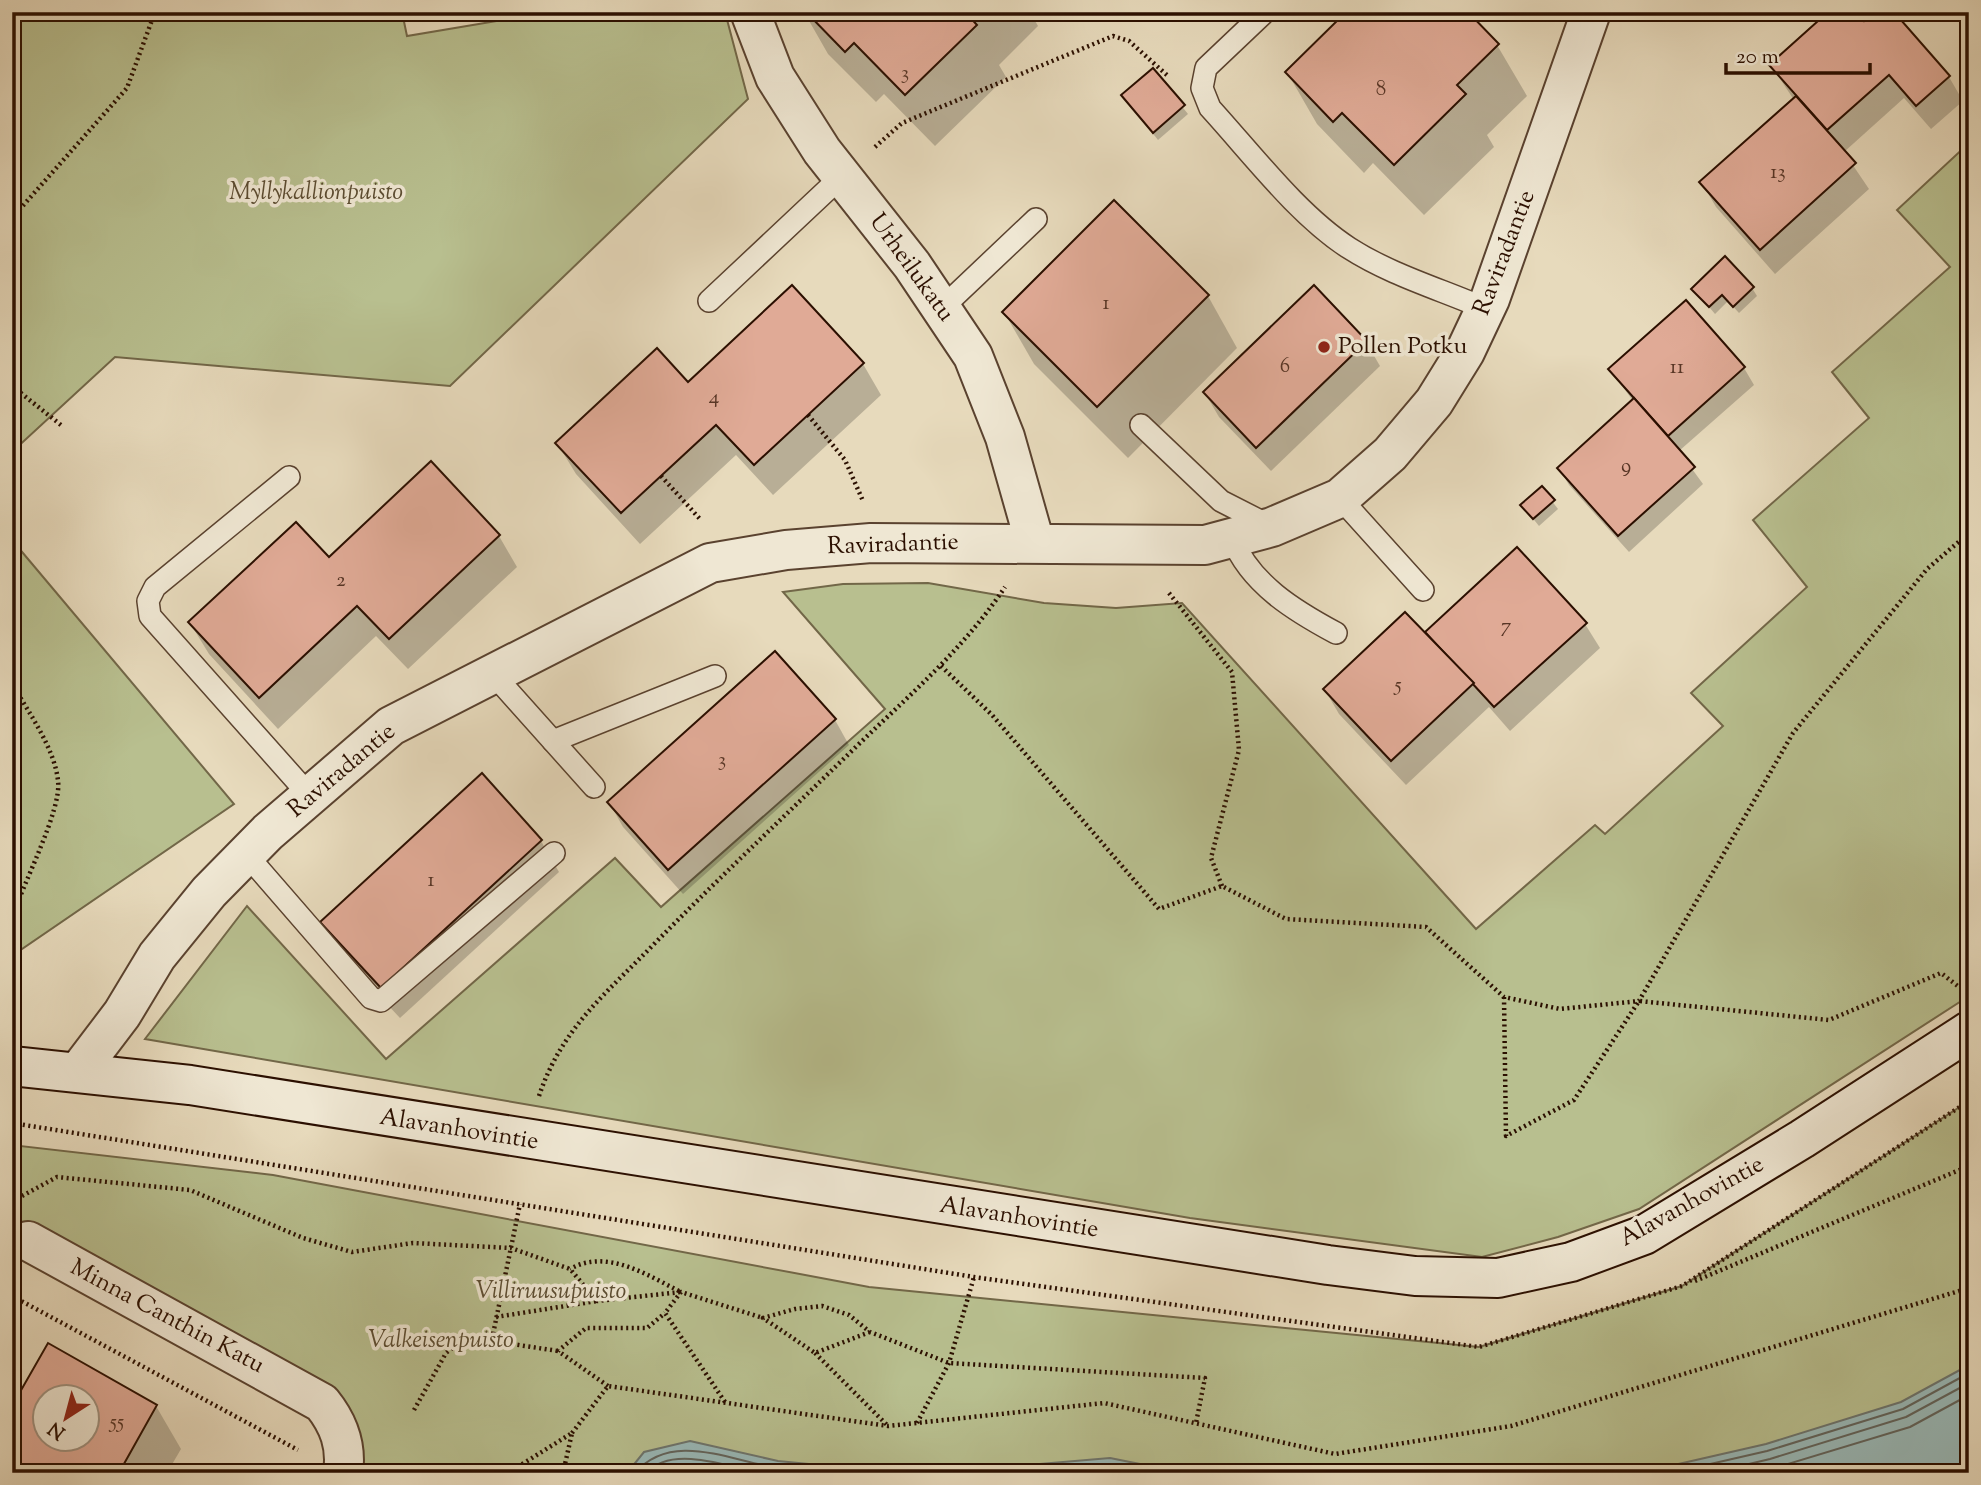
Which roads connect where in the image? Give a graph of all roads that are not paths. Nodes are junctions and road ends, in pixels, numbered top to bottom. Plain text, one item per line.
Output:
1 (750, 12) edge
2 (1265, 12) edge
3 (1591, 12) edge
4 (842, 176) junction
5 (1036, 219) dead end
6 (709, 301) dead end
7 (941, 309) junction
8 (1486, 309) junction
9 (1141, 425) dead end
10 (289, 477) dead end
11 (1340, 498) junction
12 (1272, 527) junction
13 (1232, 538) junction
14 (1035, 543) junction
15 (1423, 590) dead end
16 (1336, 633) dead end
17 (494, 675) junction
18 (715, 676) dead end
19 (553, 741) junction
20 (594, 787) dead end
21 (310, 796) junction
22 (554, 853) dead end
23 (246, 854) junction
24 (1969, 1031) edge
25 (12, 1066) edge
26 (78, 1072) junction
27 (28, 1241) dead end
28 (343, 1473) edge

1 - 4 street, Urheilukatu
2 - 8 lane
3 - 8 street, Raviradantie
4 - 6 lane
4 - 7 street, Urheilukatu
5 - 7 lane
7 - 14 street, Urheilukatu
8 - 11 street, Raviradantie
9 - 12 lane
10 - 21 lane
11 - 12 street, Raviradantie
11 - 15 lane
12 - 13 street, Raviradantie
13 - 14 street, Raviradantie
13 - 16 lane
14 - 17 street, Raviradantie
17 - 19 lane
17 - 21 street, Raviradantie
18 - 19 lane
19 - 20 lane
21 - 23 street, Raviradantie
22 - 23 lane
23 - 26 street, Raviradantie
24 - 26 street, Alavanhovintie
25 - 26 street, Alavanhovintie
27 - 28 street, Minna Canthin Katu

